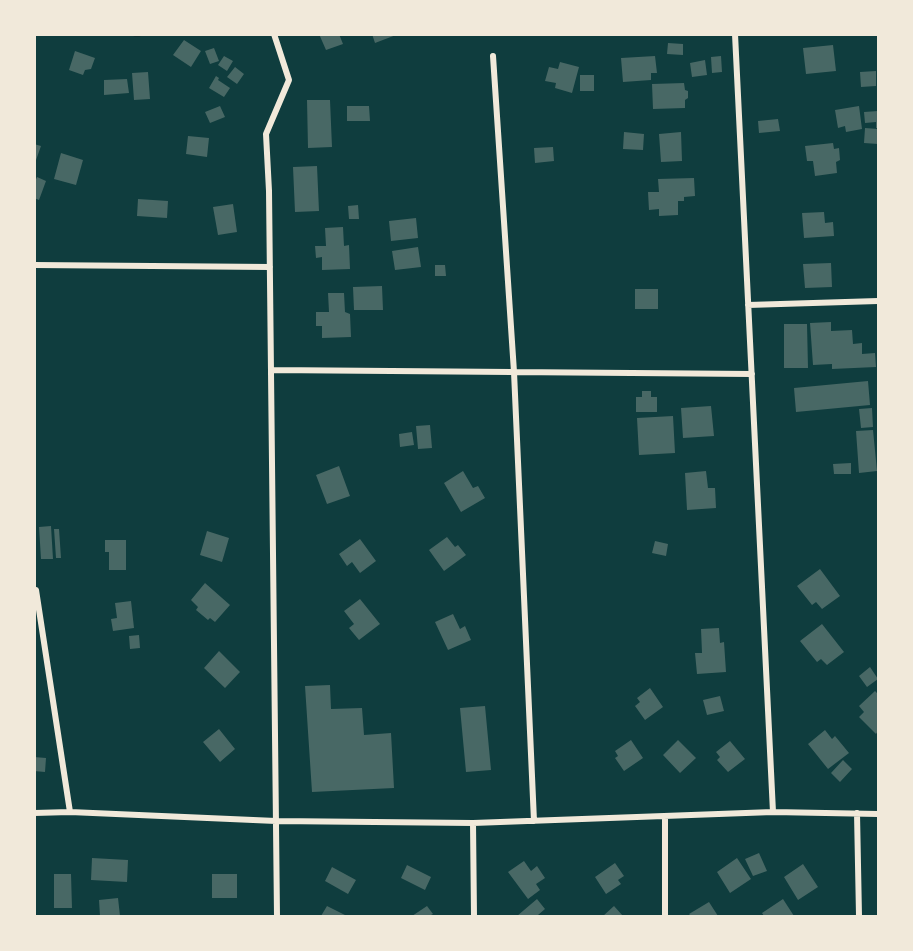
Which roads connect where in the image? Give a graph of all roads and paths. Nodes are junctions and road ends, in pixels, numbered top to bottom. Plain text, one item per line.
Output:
1 (274, 34) edge
2 (735, 34) edge
3 (493, 56) dead end
4 (34, 265) edge
5 (270, 267) junction
6 (879, 301) edge
7 (748, 305) junction
8 (271, 370) junction
9 (514, 372) junction
10 (752, 374) junction
11 (36, 590) edge
12 (70, 812) junction
13 (773, 812) junction
14 (34, 813) edge
15 (857, 813) junction
16 (879, 814) edge
17 (664, 817) junction
18 (276, 821) junction
19 (534, 821) junction
20 (473, 823) junction
21 (277, 916) edge
22 (474, 916) edge
23 (665, 916) edge
24 (859, 916) edge

1 - 5 street
2 - 7 street
3 - 9 street
4 - 5 street
5 - 8 street
6 - 7 street
7 - 10 street
8 - 9 street
8 - 18 street
9 - 10 street
9 - 19 street
10 - 13 street
11 - 12 street
12 - 14 street
12 - 18 street
13 - 15 street
13 - 17 street
15 - 16 street
15 - 24 street
17 - 19 street
17 - 23 street
18 - 20 street
18 - 21 street
19 - 20 street
20 - 22 street

